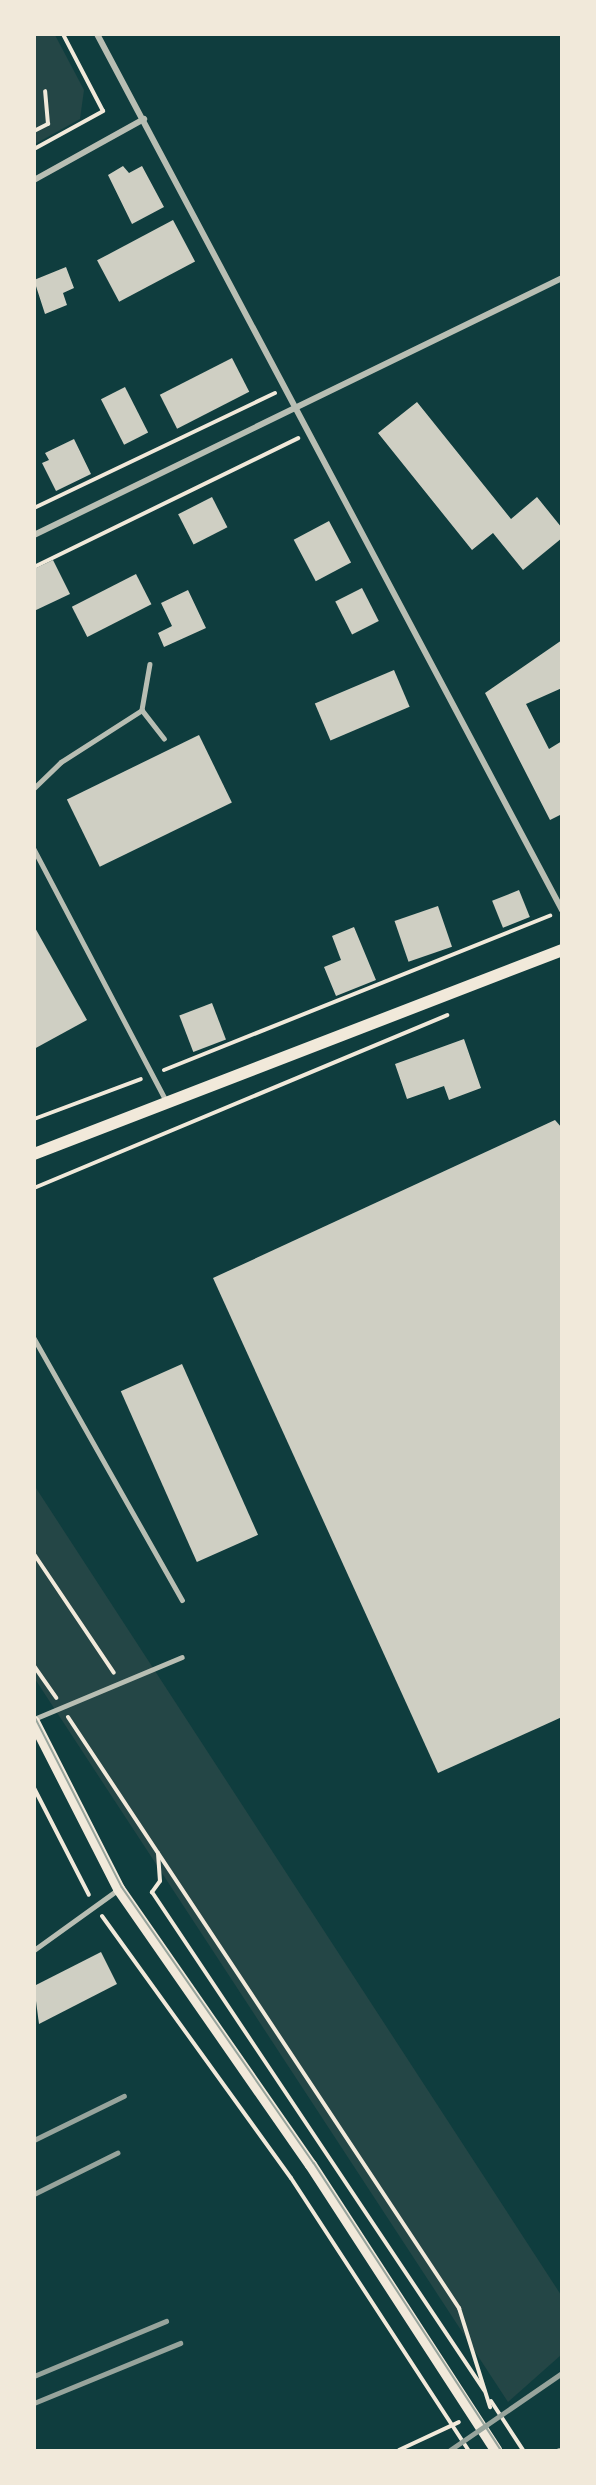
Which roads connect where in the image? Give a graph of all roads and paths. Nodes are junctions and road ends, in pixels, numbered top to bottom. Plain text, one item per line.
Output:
1 (63, 34) edge
2 (97, 34) edge
3 (45, 91) dead end
4 (144, 119) junction
5 (34, 131) edge
6 (34, 149) edge
7 (34, 180) edge
8 (561, 278) edge
9 (283, 389) junction
10 (293, 409) junction
11 (307, 434) junction
12 (34, 508) edge
13 (34, 535) edge
14 (34, 567) edge
15 (150, 664) dead end
16 (142, 710) junction
17 (164, 738) dead end
18 (34, 788) edge
19 (34, 849) edge
20 (558, 912) edge
21 (561, 950) edge
22 (459, 1010) dead end
23 (153, 1074) junction
24 (168, 1104) junction
25 (34, 1119) edge
26 (34, 1154) edge
27 (34, 1188) edge
28 (34, 1338) edge
29 (34, 1554) edge
30 (182, 1600) dead end
31 (182, 1657) dead end
32 (34, 1666) edge
33 (120, 1682) junction
34 (61, 1706) junction
35 (34, 1721) edge
36 (34, 1788) edge
37 (158, 1853) junction
38 (119, 1889) junction
39 (96, 1907) junction
40 (34, 1950) edge
41 (481, 2412) dead end
42 (471, 2416) dead end
43 (399, 2451) edge
44 (468, 2451) edge
45 (496, 2451) edge
46 (524, 2451) edge

1 - 6 path
2 - 4 street
3 - 5 path
4 - 7 street
4 - 9 street
8 - 10 street
9 - 10 street
9 - 12 path
10 - 11 street
10 - 13 street
11 - 14 path
11 - 20 street
15 - 16 lane
16 - 17 lane
16 - 18 lane
19 - 23 lane
20 - 23 path
21 - 24 main road
22 - 27 path
23 - 24 lane
23 - 25 path
24 - 26 main road
28 - 30 lane
29 - 33 path
31 - 33 lane
32 - 34 path
33 - 34 lane
34 - 35 lane
34 - 37 path
35 - 38 main road
36 - 39 path
37 - 41 path
37 - 46 path
38 - 39 lane
38 - 45 main road
39 - 40 lane
39 - 44 path
42 - 43 path

